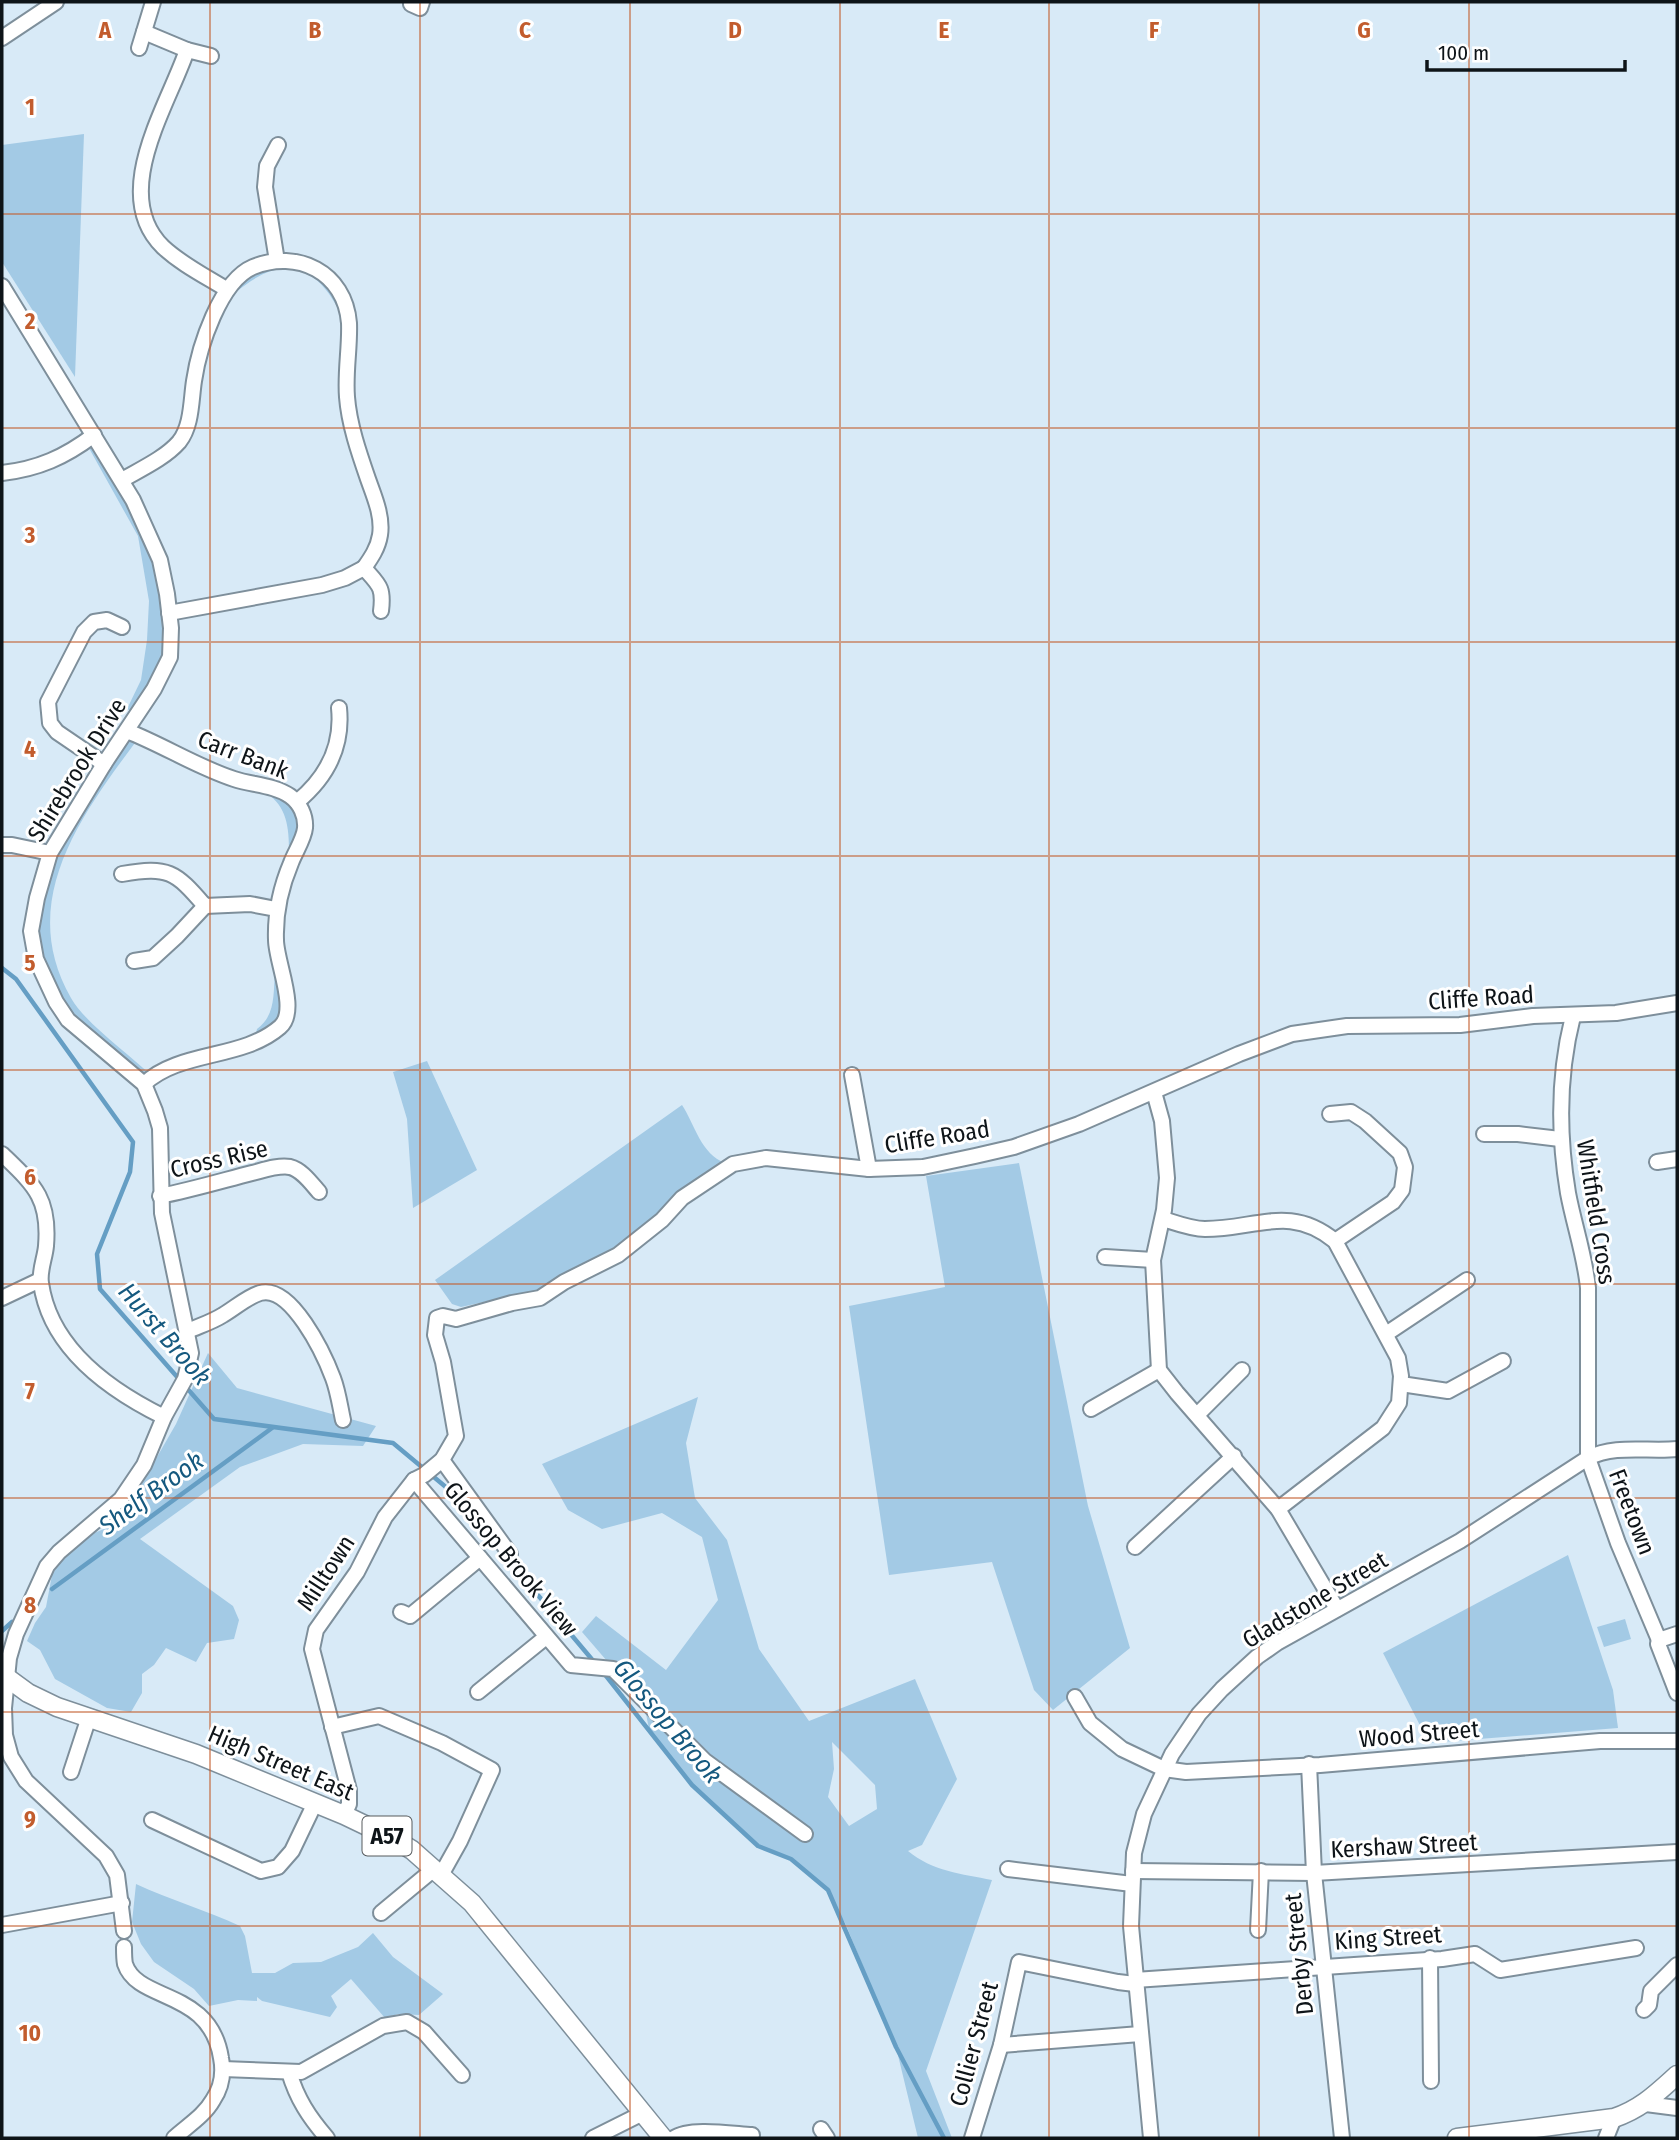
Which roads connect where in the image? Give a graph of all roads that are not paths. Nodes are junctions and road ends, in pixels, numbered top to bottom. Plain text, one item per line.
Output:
1 (56, 2) edge
2 (153, 2) edge
3 (144, 32) junction
4 (2, 38) edge
5 (139, 48) dead end
6 (187, 50) junction
7 (211, 56) dead end
8 (278, 145) dead end
9 (277, 261) junction
10 (2, 286) edge
11 (226, 289) junction
12 (94, 435) junction
13 (2, 473) edge
14 (122, 480) junction
15 (363, 568) junction
16 (381, 611) dead end
17 (169, 614) junction
18 (121, 627) dead end
19 (339, 708) dead end
20 (127, 731) junction
21 (104, 764) junction
22 (297, 802) junction
23 (2, 845) edge
24 (50, 853) junction
25 (122, 874) dead end
26 (205, 906) junction
27 (276, 909) junction
28 (134, 961) dead end
29 (1677, 1003) edge
30 (1573, 1016) junction
31 (852, 1074) dead end
32 (144, 1084) junction
33 (1154, 1092) junction
34 (1330, 1114) dead end
35 (1484, 1134) dead end
36 (1560, 1139) junction
37 (2, 1154) edge
38 (1677, 1159) edge
39 (1657, 1162) dead end
40 (869, 1169) junction
41 (319, 1192) dead end
42 (160, 1196) junction
43 (1163, 1219) junction
44 (1335, 1241) junction
45 (1105, 1257) dead end
46 (1153, 1260) junction
47 (40, 1280) junction
48 (1467, 1280) dead end
49 (2, 1298) edge
50 (188, 1331) junction
51 (1386, 1334) junction
52 (1503, 1361) dead end
53 (1159, 1370) junction
54 (1242, 1370) dead end
55 (1401, 1384) junction
56 (1091, 1409) dead end
57 (1197, 1415) junction
58 (163, 1417) junction
59 (343, 1420) dead end
60 (1677, 1449) edge
61 (1234, 1456) junction
62 (1588, 1458) junction
63 (441, 1462) junction
64 (419, 1478) junction
65 (1278, 1509) junction
66 (1135, 1548) dead end
67 (510, 1553) dead end
68 (480, 1558) junction
69 (1337, 1608) junction
70 (401, 1612) dead end
71 (1677, 1634) edge
72 (547, 1637) junction
73 (1659, 1640) junction
74 (4, 1678) edge
75 (1677, 1691) edge
76 (478, 1692) dead end
77 (1074, 1697) dead end
78 (89, 1717) junction
79 (332, 1727) junction
80 (1677, 1741) edge
81 (1309, 1764) junction
82 (1164, 1769) junction
83 (71, 1772) dead end
84 (315, 1803) junction
85 (344, 1815) junction
86 (152, 1819) dead end
87 (805, 1834) dead end
88 (1677, 1852) edge
89 (1008, 1868) dead end
90 (1261, 1871) junction
91 (437, 1872) junction
92 (1314, 1873) junction
93 (1133, 1878) junction
94 (122, 1903) junction
95 (381, 1913) dead end
96 (2, 1926) edge
97 (1258, 1930) dead end
98 (124, 1931) dead end
99 (124, 1947) dead end
100 (1636, 1948) dead end
101 (1430, 1958) junction
102 (1020, 1962) joint
103 (1323, 1965) junction
104 (1677, 1965) edge
105 (1135, 1982) junction
106 (1644, 2010) dead end
107 (1140, 2034) junction
108 (1001, 2045) junction
109 (223, 2069) junction
110 (289, 2072) junction
111 (461, 2074) dead end
112 (1677, 2075) edge
113 (1431, 2081) dead end
114 (1646, 2104) junction
115 (1677, 2108) edge
116 (643, 2113) junction
117 (1614, 2118) junction
118 (752, 2135) dead end
119 (178, 2137) edge
120 (327, 2138) edge
121 (593, 2138) edge
122 (663, 2138) edge
123 (674, 2138) edge
124 (972, 2138) edge
125 (1151, 2138) edge
126 (1342, 2138) edge
127 (1457, 2138) edge
128 (1606, 2138) edge

1 - 4 street
2 - 3 street
3 - 5 street
3 - 6 street
6 - 7 street
6 - 11 street
8 - 9 street
9 - 11 street
9 - 15 street
10 - 12 street, Shirebrook Drive
11 - 14 street
12 - 13 street
12 - 14 street, Shirebrook Drive
14 - 17 street, Shirebrook Drive
15 - 16 street
15 - 17 street
17 - 20 street, Shirebrook Drive
18 - 21 street
19 - 22 street
20 - 21 street, Shirebrook Drive
20 - 22 street, Carr Bank
21 - 24 street, Shirebrook Drive
22 - 27 street, Carr Bank
23 - 24 street
24 - 32 street, Shirebrook Drive
25 - 26 street
26 - 27 street
26 - 28 street
27 - 32 street, Carr Bank
29 - 30 street, Cliffe Road
30 - 33 street, Cliffe Road
30 - 36 street, Whitfield Cross
31 - 40 street
32 - 42 street, Shirebrook Drive
33 - 40 street, Cliffe Road
33 - 43 street
34 - 44 street
35 - 36 street
36 - 62 street, Whitfield Cross
37 - 47 street
38 - 39 street
40 - 63 street, Cliffe Road
41 - 42 street, Cross Rise
42 - 50 street, Shirebrook Drive
43 - 44 street
43 - 46 street
44 - 51 street
45 - 46 street
46 - 53 street
47 - 49 street
47 - 58 street
48 - 51 street
50 - 58 street, Shirebrook Drive
50 - 59 street
51 - 55 street
52 - 55 street
53 - 56 street
53 - 57 street
54 - 57 street
55 - 65 street
57 - 61 street
58 - 74 street, Shirebrook Drive
60 - 62 street
61 - 65 street
61 - 66 street
62 - 69 street, Gladstone Street
62 - 73 street, Freetown
63 - 64 street, Milltown
63 - 67 street
64 - 68 street, Glossop Brook View
64 - 79 street, Milltown
65 - 69 street
68 - 70 street
68 - 72 street, Glossop Brook View
69 - 82 street, Gladstone Street
71 - 73 street
72 - 76 street
72 - 87 street, Glossop Brook View
73 - 75 street
74 - 78 main road, High Street East / A57
74 - 94 street, Shirebrook Drive
77 - 82 street
78 - 83 street
78 - 84 main road, High Street East / A57
79 - 85 street, Milltown
79 - 91 street
80 - 81 street, Wood Street
81 - 82 street, Wood Street
81 - 92 street, Derby Street
82 - 93 street, Gladstone Street
84 - 85 main road, High Street East / A57
84 - 86 street
85 - 91 main road, High Street East / A57
88 - 92 street, Kershaw Street
89 - 93 street, Kershaw Street
90 - 92 street, Kershaw Street
90 - 93 street, Kershaw Street
90 - 97 street
91 - 95 street
91 - 116 main road, High Street East / A57
92 - 103 street, Derby Street
93 - 105 street, Gladstone Street
94 - 96 street
94 - 98 street, Shirebrook Drive
99 - 109 street
100 - 101 street, King Street
101 - 103 street, King Street
101 - 113 street
102 - 105 street, King Street
102 - 108 street, Collier Street
103 - 105 street, King Street
103 - 126 street, Derby Street
104 - 106 street
105 - 107 street, Gladstone Street
107 - 108 street
107 - 125 street, Gladstone Street
108 - 124 street, Collier Street
109 - 110 street
109 - 119 street
110 - 111 street
110 - 120 street
112 - 114 main road
114 - 115 street
114 - 117 main road
116 - 121 street
116 - 122 main road, High Street East / A57
117 - 127 main road
117 - 128 street
118 - 123 street

